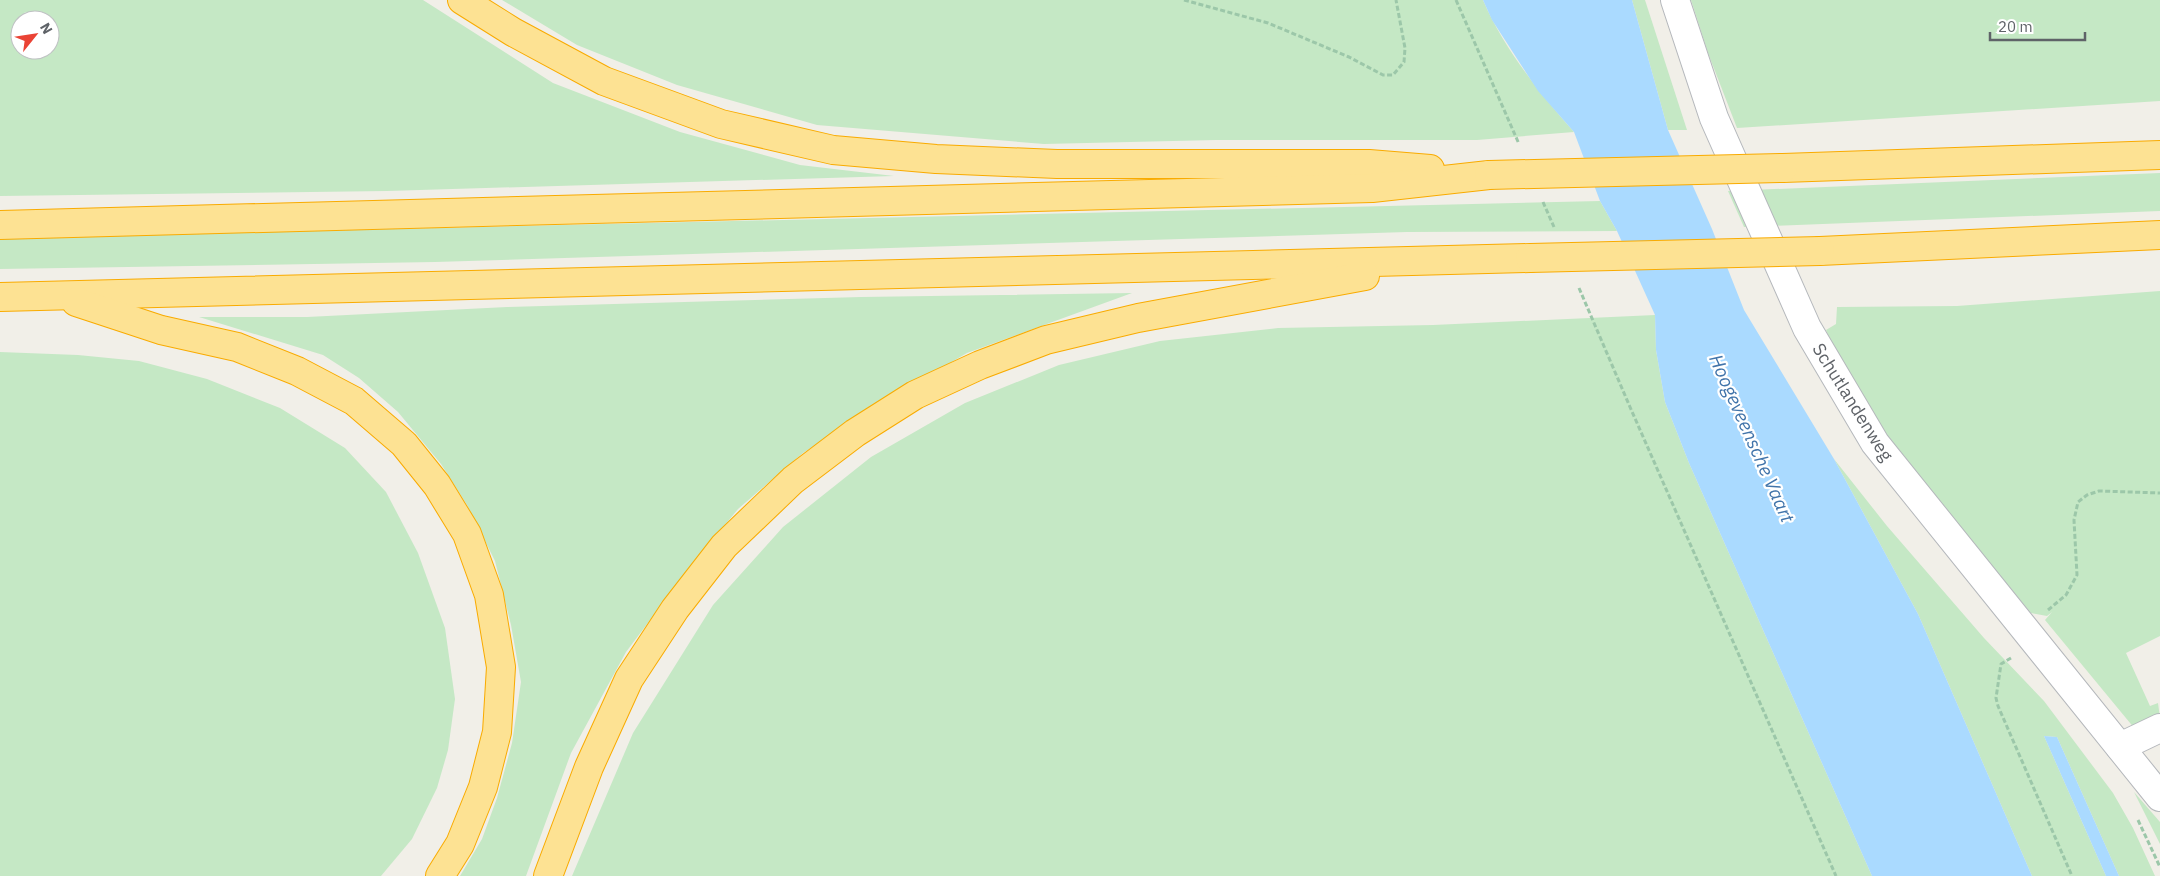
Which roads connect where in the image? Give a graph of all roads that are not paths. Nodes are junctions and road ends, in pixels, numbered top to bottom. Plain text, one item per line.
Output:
1 (462, 0) edge
2 (1675, 0) edge
3 (2160, 155) edge
4 (1489, 175) junction
5 (0, 225) edge
6 (2160, 235) edge
7 (1451, 260) junction
8 (56, 296) junction
9 (0, 297) edge
10 (2160, 728) edge
11 (2120, 747) junction
12 (2160, 797) edge
13 (440, 876) edge
14 (548, 876) edge

1 - 4 highway
2 - 11 street, Schutlandenweg
3 - 4 highway, bridge
4 - 5 highway
6 - 7 highway, bridge
7 - 8 highway
7 - 14 highway
8 - 9 highway
8 - 13 highway
10 - 11 street
11 - 12 street, Schutlandenweg

